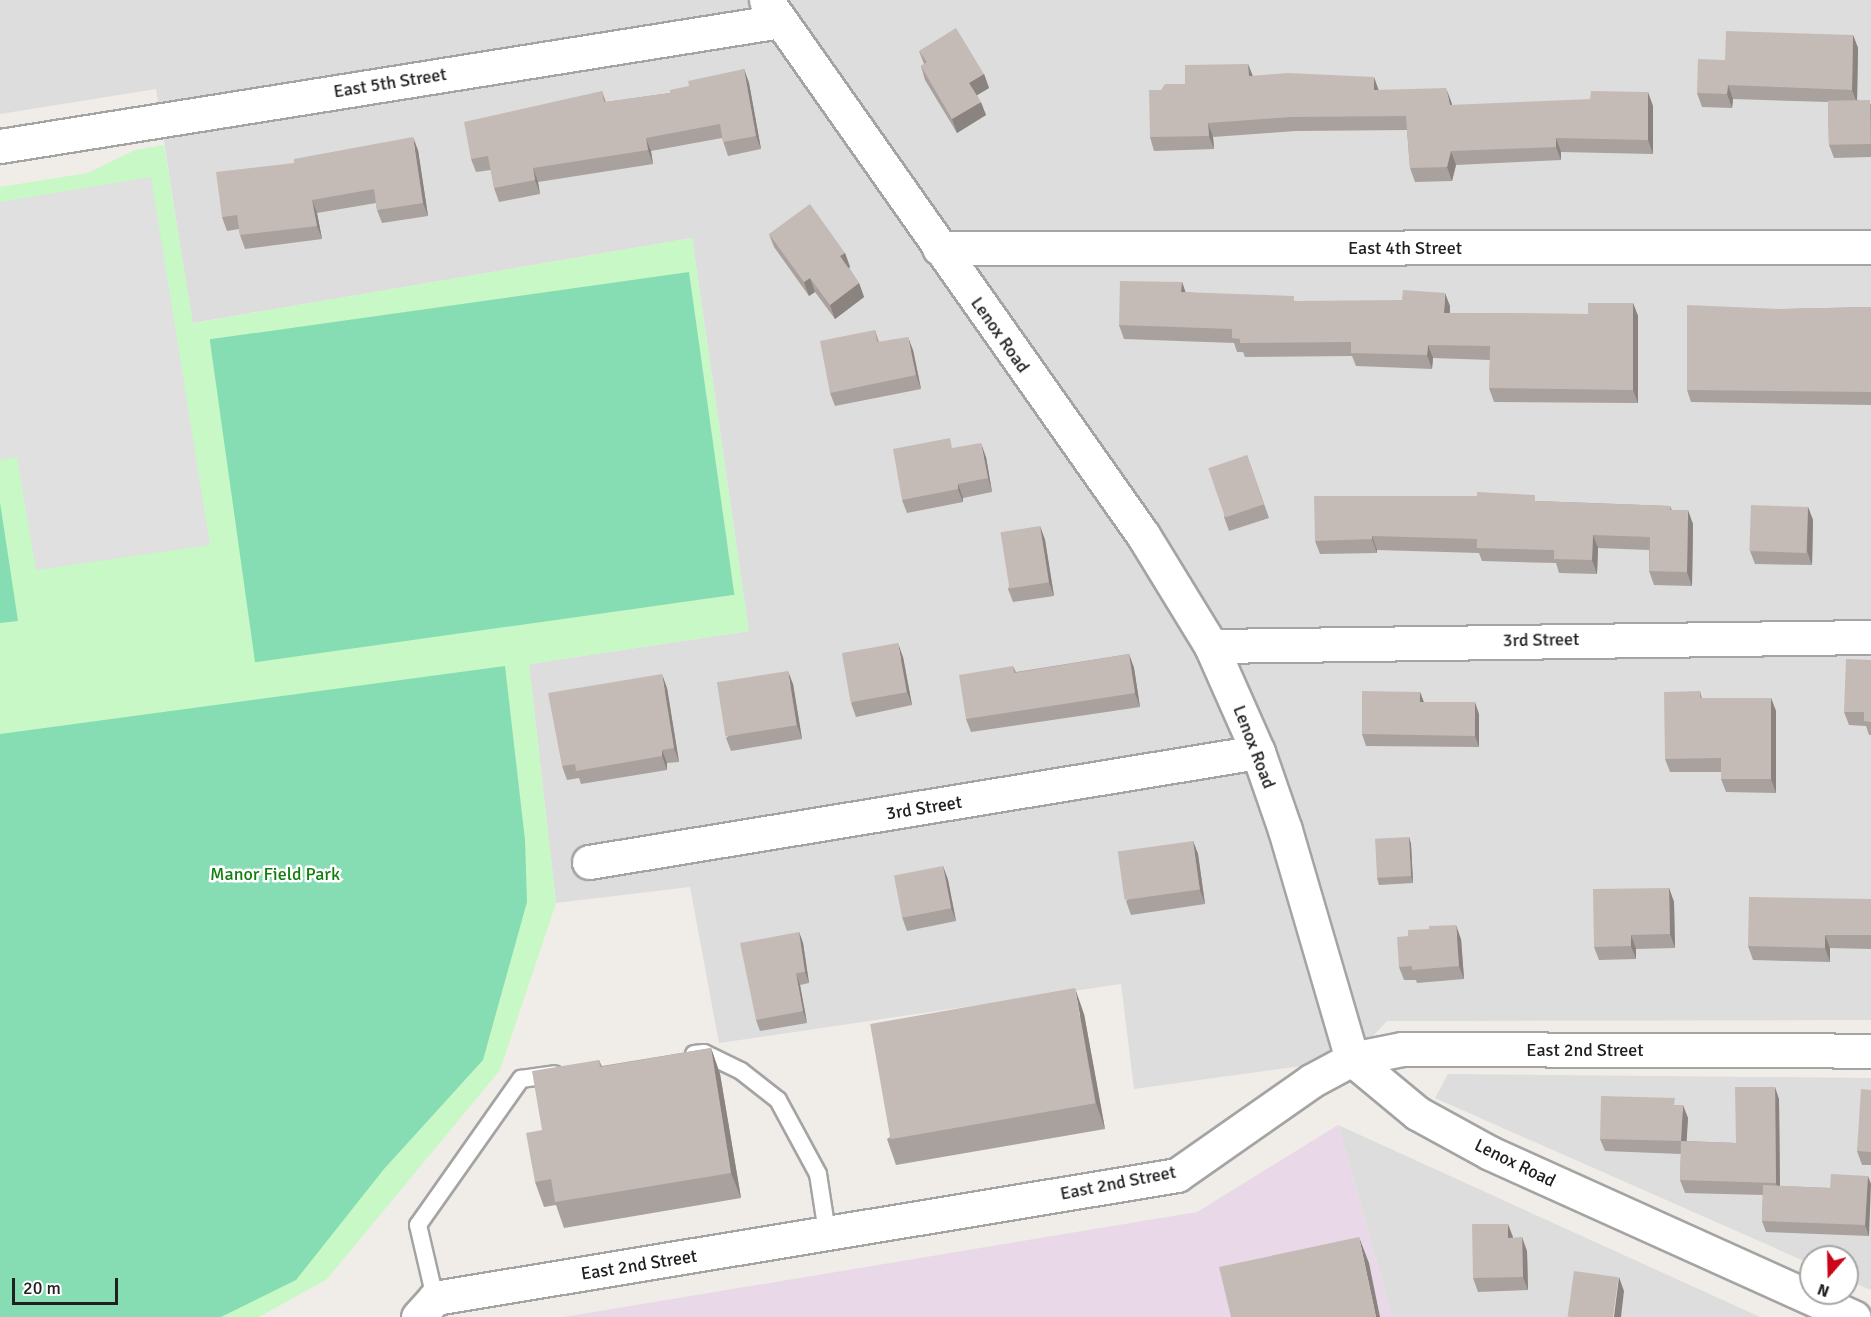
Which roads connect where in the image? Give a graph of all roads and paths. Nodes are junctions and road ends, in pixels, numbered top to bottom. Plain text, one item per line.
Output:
1 (773, 11) edge
2 (0, 146) edge
3 (1871, 247) edge
4 (939, 248) junction
5 (1871, 637) edge
6 (1211, 646) junction
7 (1258, 752) junction
8 (589, 862) dead end
9 (1871, 1051) edge
10 (681, 1056) edge
11 (1352, 1059) junction
12 (567, 1072) edge
13 (827, 1232) junction
14 (427, 1307) edge
15 (1854, 1317) edge

1 - 2 street, East 5th Street
1 - 4 street, Lenox Road
3 - 4 street, East 4th Street
4 - 6 street, Lenox Road
5 - 6 street, 3rd Street
6 - 7 street, Lenox Road
7 - 8 street, 3rd Street
7 - 11 street, Lenox Road
9 - 11 street, East 2nd Street
10 - 13 lane
11 - 13 street, East 2nd Street
11 - 15 street, Lenox Road
12 - 14 lane
13 - 14 street, East 2nd Street

